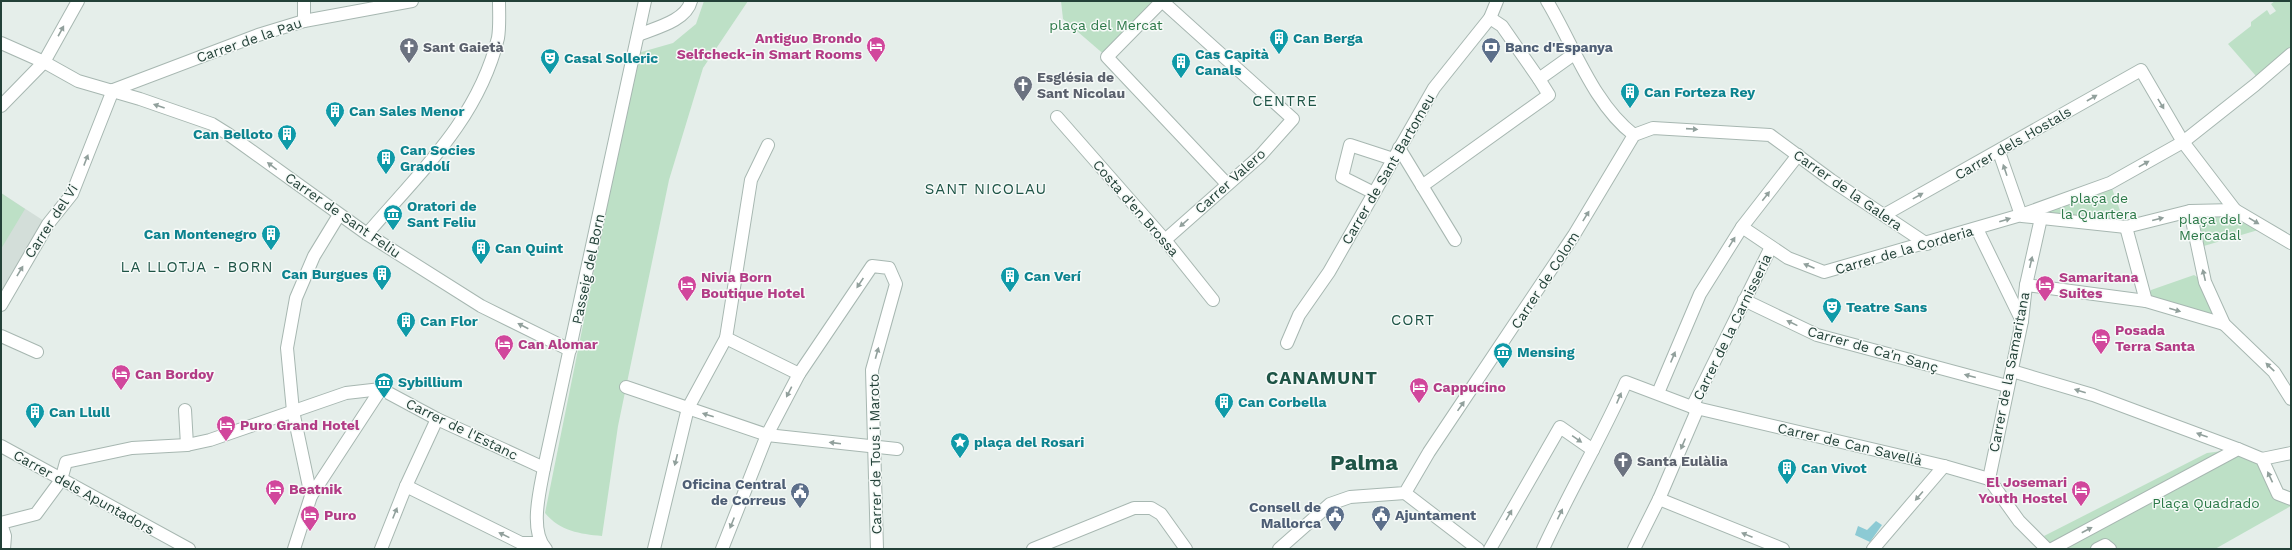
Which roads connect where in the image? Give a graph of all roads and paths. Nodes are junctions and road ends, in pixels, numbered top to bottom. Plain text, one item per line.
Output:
1 (78, 1) edge
2 (304, 1) edge
3 (412, 1) edge
4 (499, 1) edge
5 (645, 1) edge
6 (691, 1) edge
7 (1162, 1) edge
8 (1497, 1) edge
9 (1547, 1) edge
10 (1490, 18) junction
11 (304, 21) junction
12 (638, 35) junction
13 (1, 43) edge
14 (1574, 54) junction
15 (2291, 54) edge
16 (44, 62) junction
17 (1539, 79) junction
18 (113, 90) junction
19 (1, 106) edge
20 (1057, 117) dead end
21 (1634, 135) junction
22 (2184, 142) junction
23 (768, 145) dead end
24 (1399, 148) junction
25 (1999, 152) junction
26 (1798, 155) junction
27 (1394, 159) junction
28 (1227, 184) junction
29 (1422, 186) junction
30 (1374, 193) junction
31 (2235, 210) junction
32 (2190, 211) junction
33 (1884, 215) junction
34 (2021, 215) junction
35 (339, 216) junction
36 (2041, 218) junction
37 (1742, 227) junction
38 (2126, 227) junction
39 (1977, 229) junction
40 (367, 234) junction
41 (1165, 240) junction
42 (1456, 240) dead end
43 (2290, 241) edge
44 (1927, 244) junction
45 (1771, 247) junction
46 (2026, 285) junction
47 (1213, 300) dead end
48 (1744, 300) junction
49 (2146, 301) junction
50 (1, 305) edge
51 (2022, 321) junction
52 (2224, 324) junction
53 (1, 336) edge
54 (726, 338) junction
55 (1287, 344) dead end
56 (570, 350) junction
57 (37, 352) dead end
58 (2012, 371) junction
59 (799, 374) junction
60 (2007, 386) junction
61 (626, 387) dead end
62 (381, 389) junction
63 (1658, 393) junction
64 (2291, 400) edge
65 (688, 408) junction
66 (1695, 408) junction
67 (185, 410) dead end
68 (293, 411) junction
69 (438, 419) junction
70 (767, 435) junction
71 (187, 444) junction
72 (1, 446) edge
73 (873, 447) junction
74 (897, 449) dead end
75 (2238, 449) junction
76 (1593, 450) junction
77 (2291, 453) edge
78 (2262, 459) junction
79 (1944, 466) junction
80 (544, 468) junction
81 (1989, 479) junction
82 (61, 480) junction
83 (406, 486) junction
84 (1405, 493) junction
85 (311, 496) junction
86 (1659, 499) junction
87 (2291, 499) edge
88 (1, 523) edge
89 (544, 546) edge
90 (4, 549) edge
91 (189, 549) edge
92 (294, 549) edge
93 (380, 549) edge
94 (654, 549) edge
95 (722, 549) edge
96 (877, 549) edge
97 (1033, 549) edge
98 (1186, 549) edge
99 (1279, 549) edge
100 (1478, 549) edge
101 (1490, 549) edge
102 (1543, 549) edge
103 (1634, 549) edge
104 (1784, 549) edge
105 (1873, 549) edge
106 (2047, 549) edge
107 (2052, 549) edge
108 (2097, 549) edge
109 (2110, 549) edge

16 -> 1 street
2 - 11 street
3 - 11 street, Carrer de la Pau
4 - 40 street
5 - 12 street, Passeig del Born
6 - 12 street
7 - 28 street
7 - 28 street, Carrer Valero
8 - 10 street, Carrer de Sant Bartomeu
9 - 14 street
10 - 17 street
10 - 24 street, Carrer de Sant Bartomeu
11 - 18 street, Carrer de la Pau
12 - 56 street, Passeig del Born
13 - 16 street, Carrer de Sant Feliu
14 - 17 street
14 - 21 street
15 - 22 street
16 - 18 street, Carrer de Sant Feliu
16 - 19 street
17 - 29 street
35 -> 18 street, Carrer de Sant Feliu
50 -> 18 street, Carrer del Vi
20 - 41 street, Costa d'en Brossa
21 -> 26 street, Carrer de la Galera
84 -> 21 street, Carrer de Colom
25 -> 22 street, Carrer dels Hostals
22 - 31 street
34 -> 22 street
23 - 54 street
24 - 27 street, Carrer de Sant Bartomeu
24 - 29 street
33 -> 25 street, Carrer dels Hostals
34 -> 25 street
26 - 33 street, Carrer de la Galera
37 -> 26 street
27 - 30 street, Carrer de Sant Bartomeu
27 - 30 street
28 -> 41 street, Carrer Valero
29 - 42 street
30 - 55 street, Carrer de Sant Bartomeu
31 - 32 street
31 -> 43 street
38 -> 32 street
52 -> 32 street
33 - 44 street, Carrer de la Galera
34 - 36 street
39 -> 34 street, Carrer de la Corderia
35 - 40 street, Carrer de Sant Feliu
35 - 68 street
36 - 38 street
46 -> 36 street, Carrer de la Samaritana
37 - 45 street, Carrer de la Corderia
63 -> 37 street
38 - 49 street
39 - 44 street, Carrer de la Corderia
39 - 51 street
56 -> 40 street, Carrer de Sant Feliu
41 - 47 street, Costa d'en Brossa
44 -> 45 street, Carrer de la Corderia
45 - 48 street, Carrer de la Carnisseria
46 - 49 street
46 - 51 street, Carrer de la Samaritana
60 -> 48 street, Carrer de Ca'n Sanç
48 - 66 street, Carrer de la Carnisseria
49 -> 52 street
51 - 58 street, Carrer de la Samaritana
64 -> 52 street
53 - 57 street
54 - 59 street
54 - 65 street
56 - 80 street, Passeig del Born
58 - 60 street, Carrer de la Samaritana
75 -> 58 street
59 -> 70 street
73 -> 59 street, Carrer de Tous i Maroto
60 - 81 street, Carrer de la Samaritana
61 - 65 street
62 - 68 street
62 - 69 street, Carrer de l'Estanc
62 - 85 street
63 - 66 street, Carrer de Can Savellà
76 -> 63 street, Carrer de Can Savellà
70 -> 65 street
65 -> 94 street
66 - 79 street, Carrer de Can Savellà
66 -> 86 street, Carrer de la Carnisseria
67 - 71 street
68 - 71 street
68 - 85 street
69 - 80 street, Carrer de l'Estanc
69 - 83 street
73 -> 70 street
70 -> 95 street
71 - 82 street
72 - 82 street, Carrer dels Apuntadors
73 - 74 street
73 - 96 street, Carrer de Tous i Maroto
75 - 78 street
107 -> 75 street
101 -> 76 street
102 -> 76 street
77 - 78 street
87 -> 78 street
79 - 81 street, Carrer de Can Savellà
79 -> 105 street
80 - 89 street, Passeig del Born
81 - 106 street
82 - 88 street
82 - 91 street, Carrer dels Apuntadors
89 -> 83 street
93 -> 83 street
84 - 99 street
84 - 100 street
85 - 92 street
86 - 103 street, Carrer de la Carnisseria
104 -> 86 street
88 - 90 street
97 - 98 street
108 - 109 street

